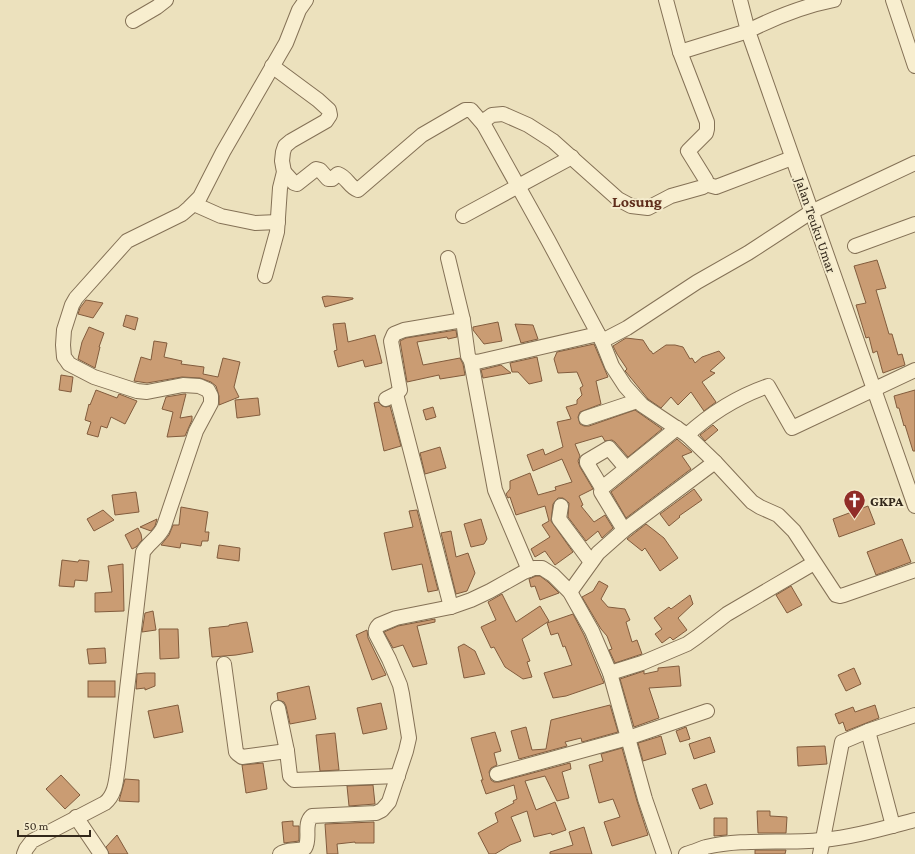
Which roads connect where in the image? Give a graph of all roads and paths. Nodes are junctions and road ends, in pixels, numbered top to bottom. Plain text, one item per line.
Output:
1 (166, 0) edge
2 (306, 0) edge
3 (666, 0) edge
4 (740, 0) edge
5 (834, 0) edge
6 (893, 0) edge
7 (133, 21) dead end
8 (748, 31) junction
9 (680, 52) junction
10 (272, 66) junction
11 (915, 66) edge
12 (484, 125) junction
13 (572, 157) junction
14 (792, 158) junction
15 (915, 163) edge
16 (284, 172) junction
17 (705, 184) junction
18 (518, 185) junction
19 (194, 204) junction
20 (811, 212) junction
21 (463, 216) dead end
22 (278, 222) junction
23 (915, 224) edge
24 (855, 246) dead end
25 (448, 258) dead end
26 (265, 276) dead end
27 (463, 320) junction
28 (600, 337) junction
29 (471, 361) junction
30 (915, 370) edge
31 (874, 389) junction
32 (637, 401) junction
33 (586, 418) dead end
34 (682, 431) junction
35 (715, 462) junction
36 (626, 468) junction
37 (602, 488) junction
38 (561, 506) dead end
39 (915, 506) edge
40 (624, 530) junction
41 (591, 562) junction
42 (814, 563) junction
43 (529, 570) junction
44 (915, 570) edge
45 (570, 592) junction
46 (450, 607) junction
47 (224, 664) dead end
48 (610, 673) junction
49 (278, 708) dead end
50 (707, 711) dead end
51 (915, 715) edge
52 (868, 731) junction
53 (628, 738) junction
54 (287, 751) junction
55 (497, 774) dead end
56 (398, 776) junction
57 (76, 817) junction
58 (915, 820) edge
59 (893, 826) junction
60 (822, 840) junction
61 (751, 848) edge
62 (24, 854) edge
63 (100, 854) edge
64 (280, 854) edge
65 (664, 854) edge
66 (686, 854) edge
67 (820, 854) edge

1 - 7 street
2 - 10 street
3 - 9 street
4 - 8 street, Jalan Teuku Umar
5 - 8 street
6 - 11 street
8 - 9 street
8 - 14 street, Jalan Teuku Umar
9 - 17 street
10 - 16 street
10 - 19 street
12 - 13 street
12 - 16 street
12 - 18 street
13 - 17 street
13 - 18 street
14 - 17 street
14 - 20 street, Jalan Teuku Umar
15 - 20 street
16 - 22 street
18 - 21 street
18 - 28 street
19 - 22 street
19 - 57 street
20 - 28 street
20 - 31 street, Jalan Teuku Umar
22 - 26 street
23 - 24 street
25 - 27 street
27 - 29 street
27 - 46 street
28 - 29 street
28 - 32 street
29 - 43 street
30 - 31 street
31 - 34 street
31 - 39 street, Jalan Teuku Umar
32 - 33 street
32 - 34 street
34 - 35 street
34 - 36 street
35 - 40 street
35 - 42 street
36 - 37 street
36 - 37 street
37 - 40 street
38 - 41 street
40 - 41 street
41 - 45 street
42 - 44 street
42 - 48 street
43 - 45 street
43 - 46 street
45 - 48 street
46 - 56 street
47 - 54 street
48 - 53 street
49 - 54 street
50 - 53 street
51 - 52 street
52 - 59 street
52 - 60 street
53 - 55 street
53 - 65 street
54 - 56 street
56 - 64 street
57 - 62 street
57 - 63 street
58 - 59 street
59 - 60 street
60 - 61 street
60 - 67 street
61 - 66 street

